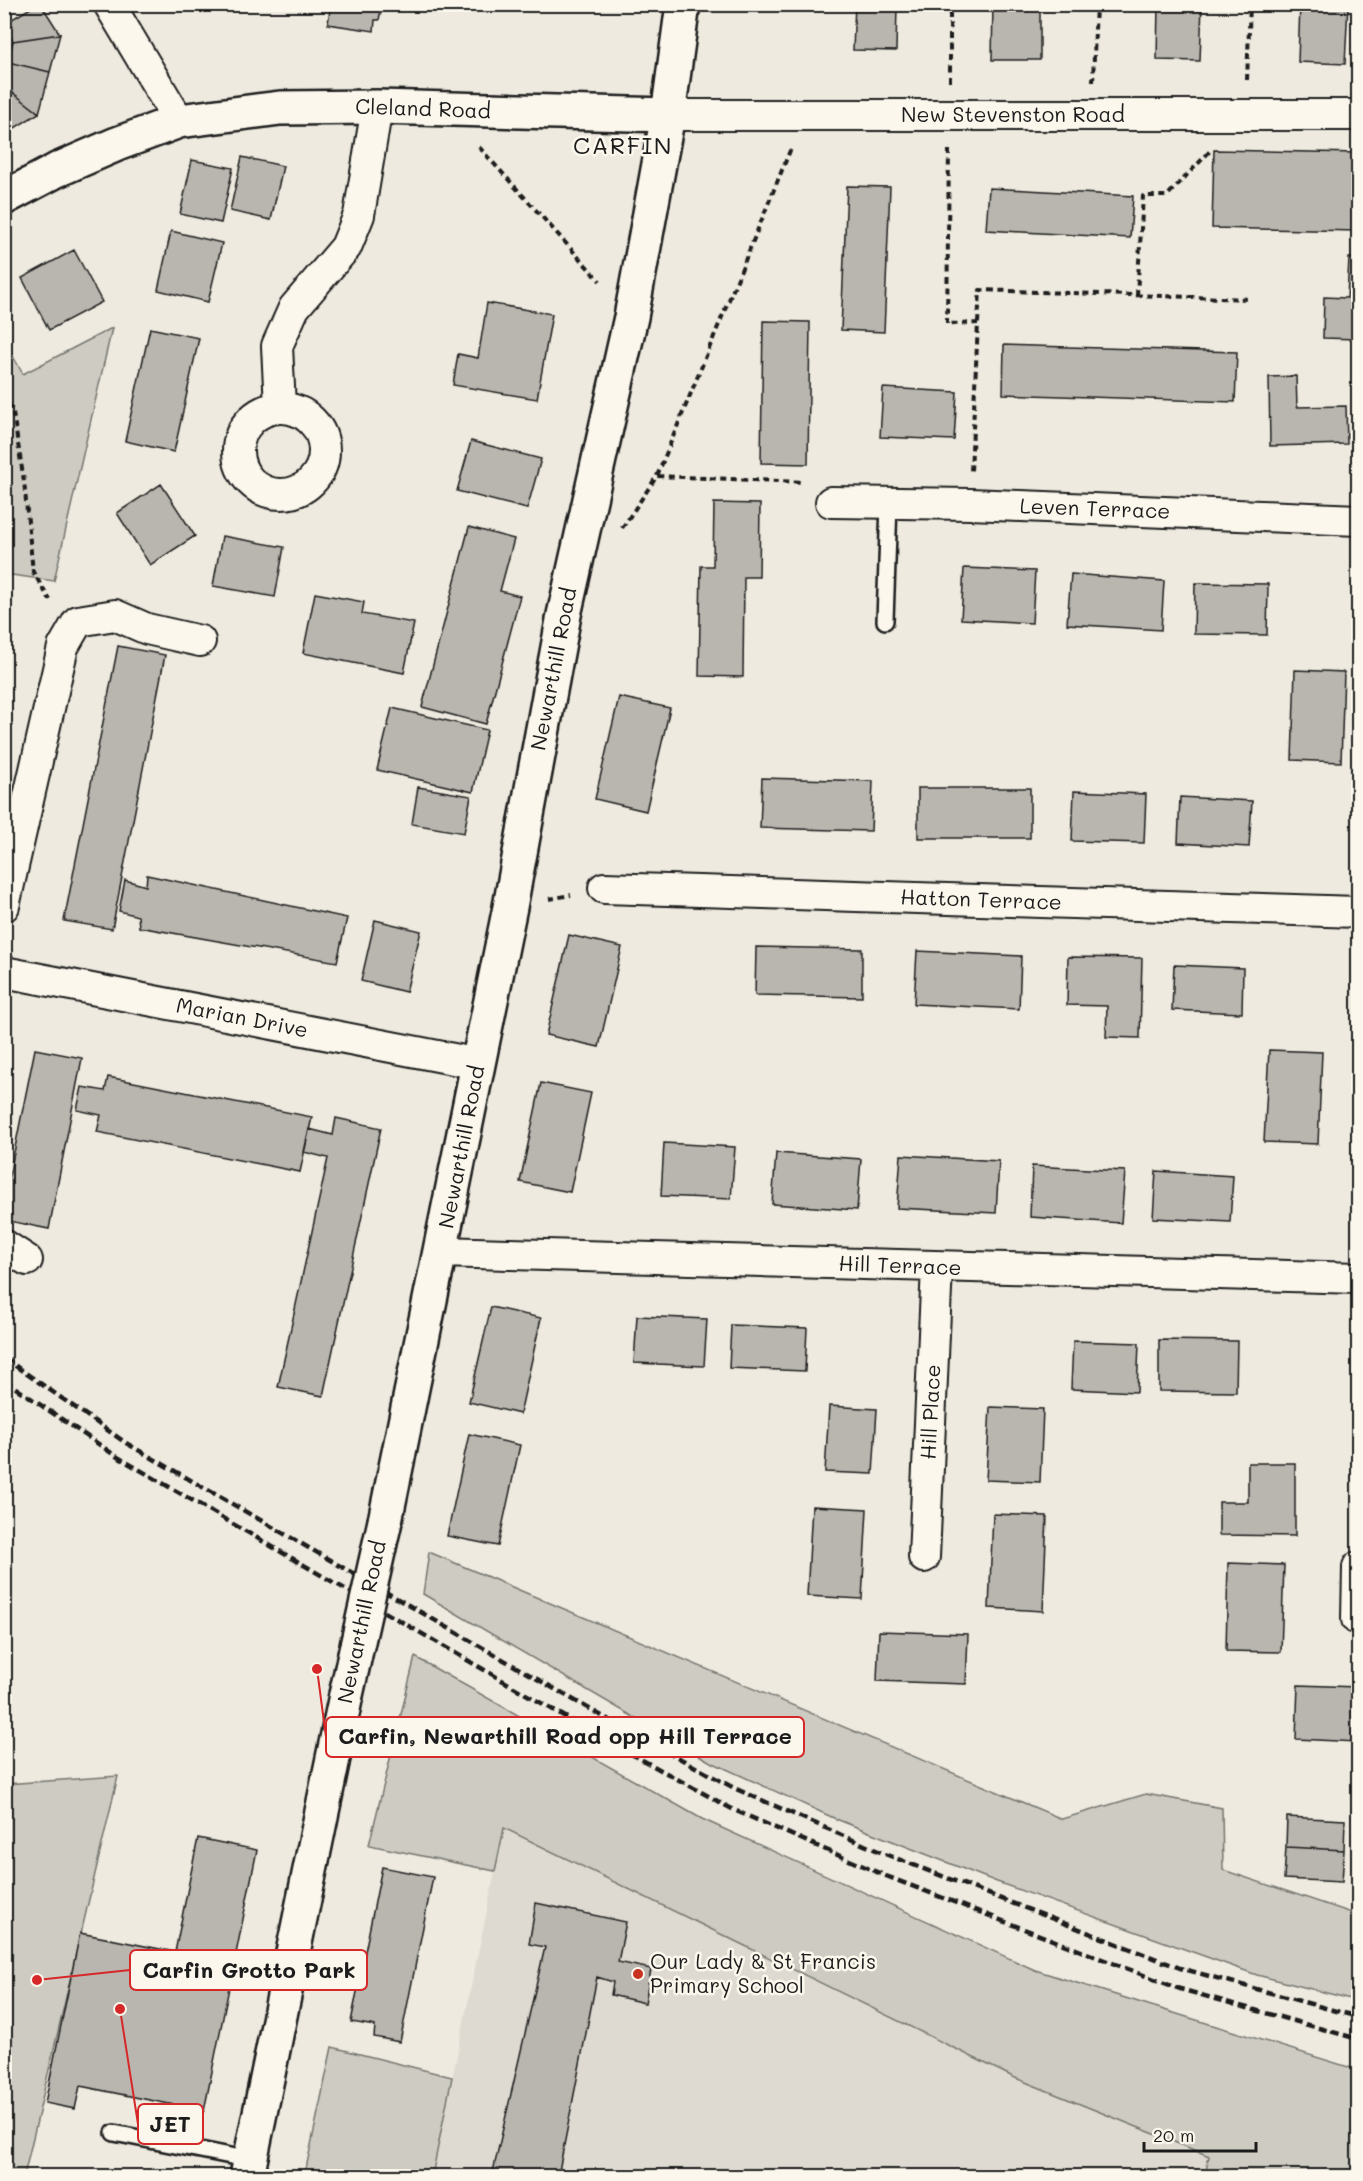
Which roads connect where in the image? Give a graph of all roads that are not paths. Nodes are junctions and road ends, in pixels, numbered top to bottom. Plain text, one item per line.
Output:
1 (109, 4) edge
2 (683, 4) edge
3 (377, 107) junction
4 (668, 115) junction
5 (1359, 115) edge
6 (179, 122) junction
7 (4, 198) edge
8 (280, 407) dead end
9 (831, 502) road end
10 (890, 503) junction
11 (1359, 520) edge
12 (885, 621) dead end
13 (200, 640) dead end
14 (604, 888) road end
15 (4, 906) edge
16 (1359, 912) edge
17 (4, 972) edge
18 (479, 1064) junction
19 (441, 1252) junction
20 (937, 1267) junction
21 (1359, 1278) edge
22 (924, 1557) dead end
23 (1359, 1567) edge
24 (1358, 1619) edge
25 (114, 2133) dead end
26 (249, 2168) edge

1 - 6 street
2 - 4 main road, Newarthill Road
3 - 4 main road, Cleland Road
3 - 6 main road, Cleland Road
3 - 8 street
4 - 5 street, New Stevenston Road
4 - 18 main road, Newarthill Road
6 - 7 main road, Cleland Road
9 - 10 street, Leven Terrace
10 - 11 street, Leven Terrace
10 - 12 lane
13 - 15 street
14 - 16 street, Hatton Terrace
17 - 18 street, Marian Drive
18 - 19 main road, Newarthill Road
19 - 20 street, Hill Terrace
19 - 26 main road, Newarthill Road, bridge
20 - 21 street, Hill Terrace
20 - 22 street, Hill Place
23 - 24 street
25 - 26 lane

